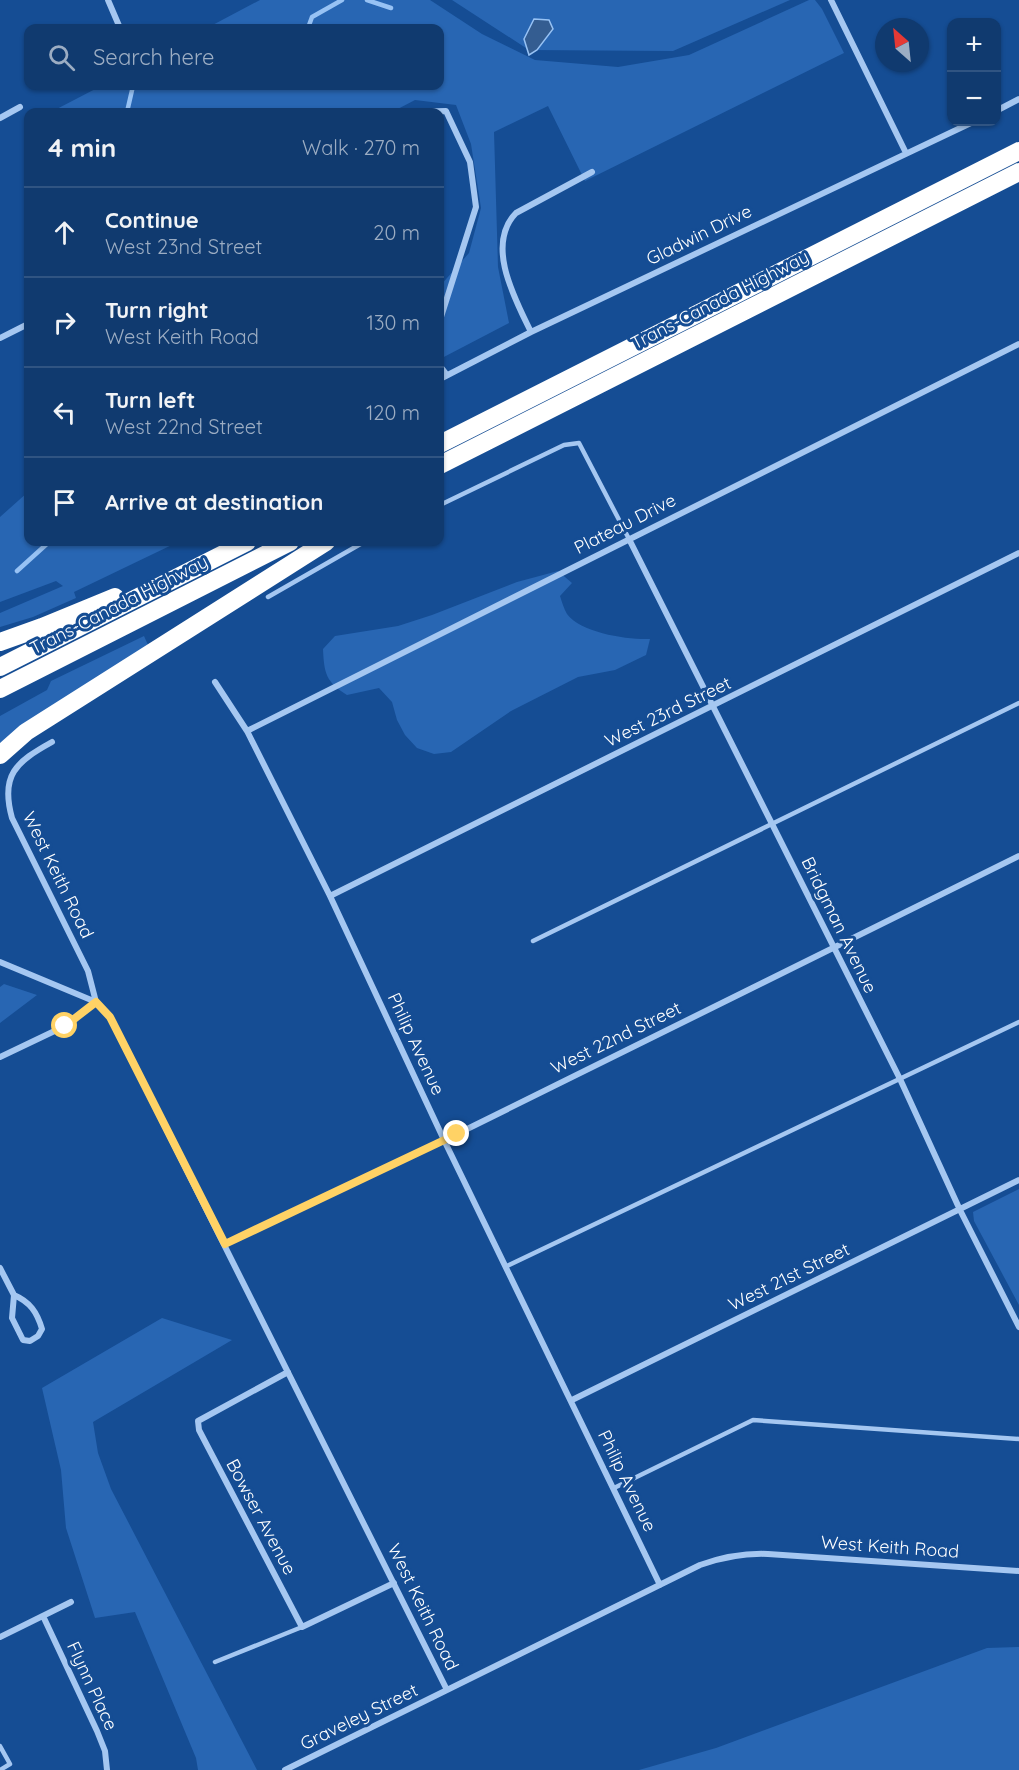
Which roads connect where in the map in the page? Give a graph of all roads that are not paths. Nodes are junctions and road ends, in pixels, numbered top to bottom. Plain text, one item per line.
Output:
1 (108, 0) edge
2 (831, 0) edge
3 (118, 24) edge
4 (1019, 99) edge
5 (20, 108) dead end
6 (1001, 108) edge
7 (444, 111) edge
8 (0, 118) edge
9 (964, 126) edge
10 (1019, 151) edge
11 (906, 153) junction
12 (592, 172) dead end
13 (1019, 172) edge
14 (444, 307) edge
15 (24, 326) edge
16 (531, 332) junction
17 (0, 338) edge
18 (1018, 347) edge
19 (444, 371) edge
20 (447, 375) junction
21 (444, 377) edge
22 (588, 390) junction
23 (444, 442) edge
24 (444, 463) edge
25 (444, 473) edge
26 (444, 503) edge
27 (629, 538) junction
28 (237, 546) edge
29 (239, 546) edge
30 (282, 546) edge
31 (320, 546) edge
32 (357, 546) edge
33 (1019, 553) edge
34 (268, 597) dead end
35 (0, 642) edge
36 (0, 667) edge
37 (215, 682) dead end
38 (0, 689) edge
39 (1019, 703) edge
40 (713, 706) junction
41 (247, 731) junction
42 (52, 742) dead end
43 (0, 755) edge
44 (772, 824) junction
45 (1019, 856) edge
46 (330, 896) junction
47 (533, 941) dead end
48 (833, 948) junction
49 (0, 962) edge
50 (96, 1002) junction
51 (1019, 1022) edge
52 (0, 1057) edge
53 (900, 1079) junction
54 (444, 1140) junction
55 (1019, 1180) edge
56 (960, 1210) junction
57 (225, 1244) junction
58 (507, 1266) junction
59 (0, 1268) edge
60 (14, 1295) junction
61 (1019, 1327) edge
62 (288, 1372) junction
63 (572, 1400) junction
64 (1019, 1439) edge
65 (614, 1488) junction
66 (1019, 1570) edge
67 (394, 1583) junction
68 (660, 1585) junction
69 (71, 1602) dead end
70 (43, 1616) junction
71 (302, 1627) junction
72 (0, 1637) edge
73 (215, 1662) dead end
74 (447, 1690) junction
75 (0, 1746) edge
76 (0, 1770) edge
77 (106, 1770) edge
78 (285, 1770) edge

1 - 3 street
2 - 11 street
4 - 6 street
5 - 8 street
7 - 14 street
9 - 11 street, Gladwin Drive
10 - 23 highway, Trans-Canada Highway
11 - 16 street, Gladwin Drive
12 - 16 street
13 - 22 highway, Trans-Canada Highway
15 - 17 street
16 - 20 street, Gladwin Drive
18 - 27 street, Plateau Drive
19 - 20 street
20 - 21 street, Gladwin Drive
22 - 24 highway, Trans-Canada Highway
22 - 25 highway
26 - 27 lane
27 - 40 street, Bridgman Avenue
27 - 41 street, Plateau Drive
28 - 35 highway
29 - 36 highway, Trans-Canada Highway
30 - 38 highway, Trans-Canada Highway
31 - 43 highway
32 - 34 lane
33 - 40 street, West 23rd Street
37 - 41 street, Philip Avenue
39 - 44 lane
40 - 44 street, Bridgman Avenue
40 - 46 street, West 23rd Street
41 - 46 street, Philip Avenue
42 - 50 street, West Keith Road
44 - 47 lane
44 - 48 street, Bridgman Avenue
45 - 48 street, West 22nd Street
46 - 54 street, Philip Avenue
48 - 53 street, Bridgman Avenue
48 - 54 street, West 22nd Street
49 - 50 street, West Keith Road
50 - 52 street
50 - 57 street, West Keith Road
51 - 53 lane
53 - 56 street, Bridgman Avenue
53 - 58 lane
54 - 57 street, West 22nd Street
54 - 58 street, Philip Avenue
55 - 56 street, West 21st Street
56 - 61 street, Bridgman Avenue
56 - 63 street, West 21st Street
57 - 62 street, West Keith Road
58 - 63 street, Philip Avenue
59 - 60 street
60 - 60 street
62 - 67 street, West Keith Road
62 - 71 street, Bowser Avenue
63 - 65 street, Philip Avenue
64 - 65 lane
65 - 68 street, Philip Avenue
66 - 68 street, West Keith Road
67 - 71 street
67 - 74 street, West Keith Road
68 - 74 street, West Keith Road
69 - 70 street
70 - 72 street
70 - 77 street, Flynn Place
71 - 73 lane
74 - 78 street, Graveley Street
75 - 76 lane

